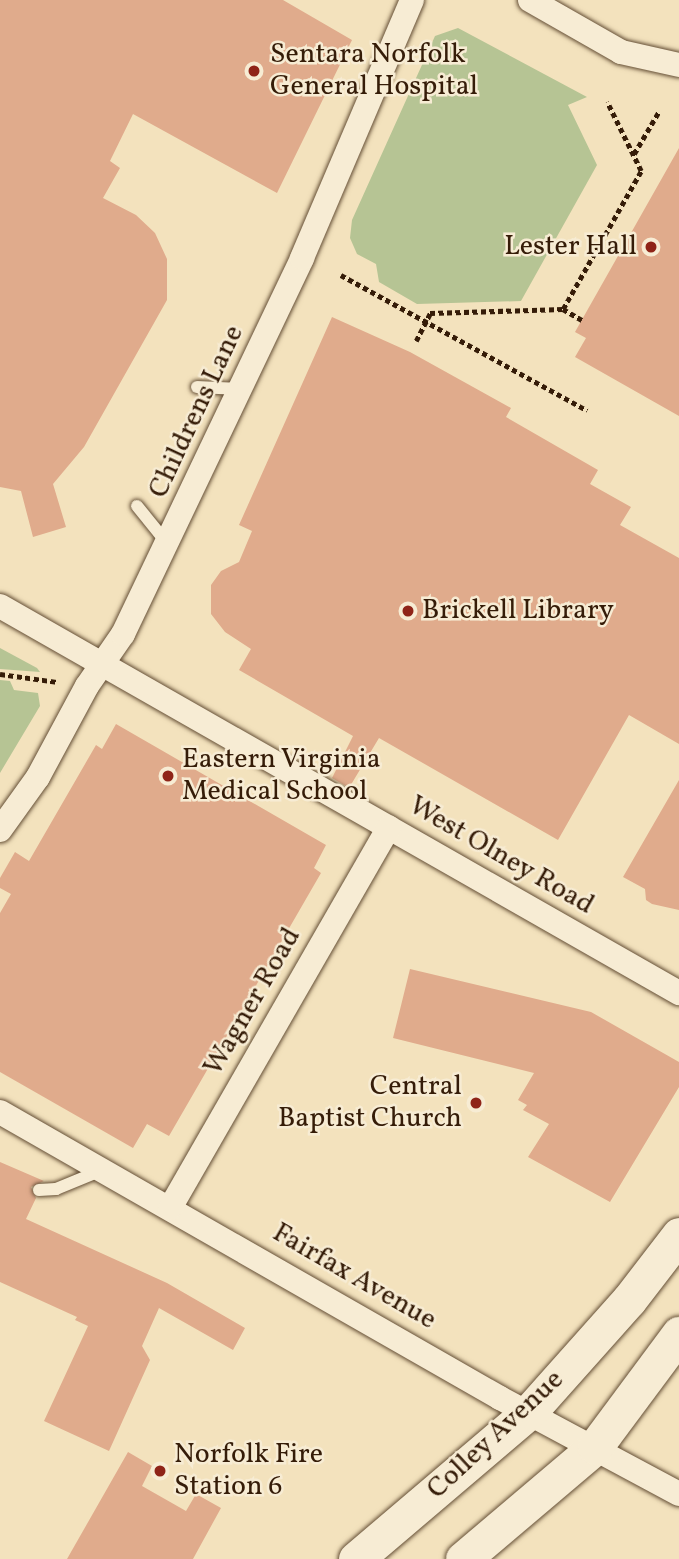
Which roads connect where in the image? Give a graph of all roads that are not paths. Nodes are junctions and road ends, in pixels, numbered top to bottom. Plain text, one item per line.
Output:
1 (412, 0) edge
2 (530, 0) edge
3 (679, 65) edge
4 (197, 387) dead end
5 (240, 389) junction
6 (137, 506) dead end
7 (167, 543) junction
8 (0, 606) edge
9 (104, 662) junction
10 (389, 827) junction
11 (0, 830) edge
12 (678, 989) edge
13 (0, 1112) edge
14 (102, 1170) junction
15 (39, 1191) dead end
16 (170, 1208) junction
17 (679, 1235) edge
18 (679, 1334) edge
19 (530, 1411) junction
20 (595, 1447) junction
21 (679, 1494) edge
22 (356, 1559) edge
23 (463, 1559) edge

1 - 5 street, Childrens Lane
2 - 3 street
4 - 5 lane
5 - 7 street, Childrens Lane
6 - 7 lane
7 - 9 street, Childrens Lane
8 - 9 street, West Olney Road
9 - 10 street, West Olney Road
9 - 11 street, Childrens Lane
10 - 12 street, West Olney Road
10 - 16 street, Wagner Road
13 - 14 street, Fairfax Avenue
14 - 15 lane
14 - 16 street, Fairfax Avenue
16 - 19 street, Fairfax Avenue
17 - 19 main road, Colley Avenue
18 - 20 main road
19 - 20 street, Fairfax Avenue
19 - 22 main road, Colley Avenue
20 - 21 street, Fairfax Avenue
20 - 23 main road

